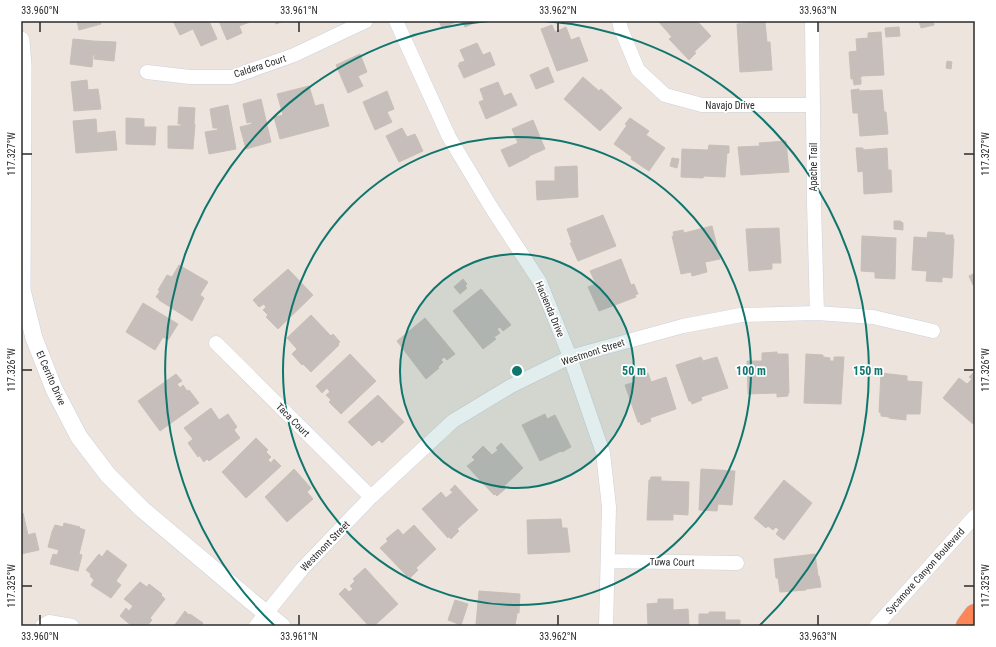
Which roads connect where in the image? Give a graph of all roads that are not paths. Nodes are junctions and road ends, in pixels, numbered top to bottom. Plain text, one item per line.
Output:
1 (366, 21) edge
2 (396, 21) edge
3 (619, 21) edge
4 (812, 21) edge
5 (21, 40) edge
6 (147, 72) dead end
7 (813, 105) junction
8 (22, 290) edge
9 (817, 313) junction
10 (933, 331) dead end
11 (216, 343) dead end
12 (570, 357) junction
13 (371, 497) junction
14 (975, 516) edge
15 (608, 561) junction
16 (737, 563) dead end
17 (975, 616) edge
18 (260, 620) edge
19 (46, 624) edge
20 (72, 626) edge
21 (282, 626) edge
22 (606, 626) edge
23 (876, 626) edge
24 (967, 626) edge

1 - 6 street, Caldera Court
2 - 12 street, Hacienda Drive
3 - 7 street, Navajo Drive
4 - 7 street, Apache Trail
5 - 8 street, El Cerrito Drive
7 - 9 street, Apache Trail
8 - 18 street, El Cerrito Drive
9 - 10 street, Westmont Street
9 - 12 street, Westmont Street
11 - 13 street, Taca Court
12 - 13 street, Westmont Street
12 - 15 street, Hacienda Drive
13 - 18 street, Westmont Street
14 - 23 street, Sycamore Canyon Boulevard
15 - 16 street, Tuwa Court
15 - 22 street, Hacienda Drive
17 - 24 highway
18 - 21 street, El Cerrito Drive
19 - 20 street

